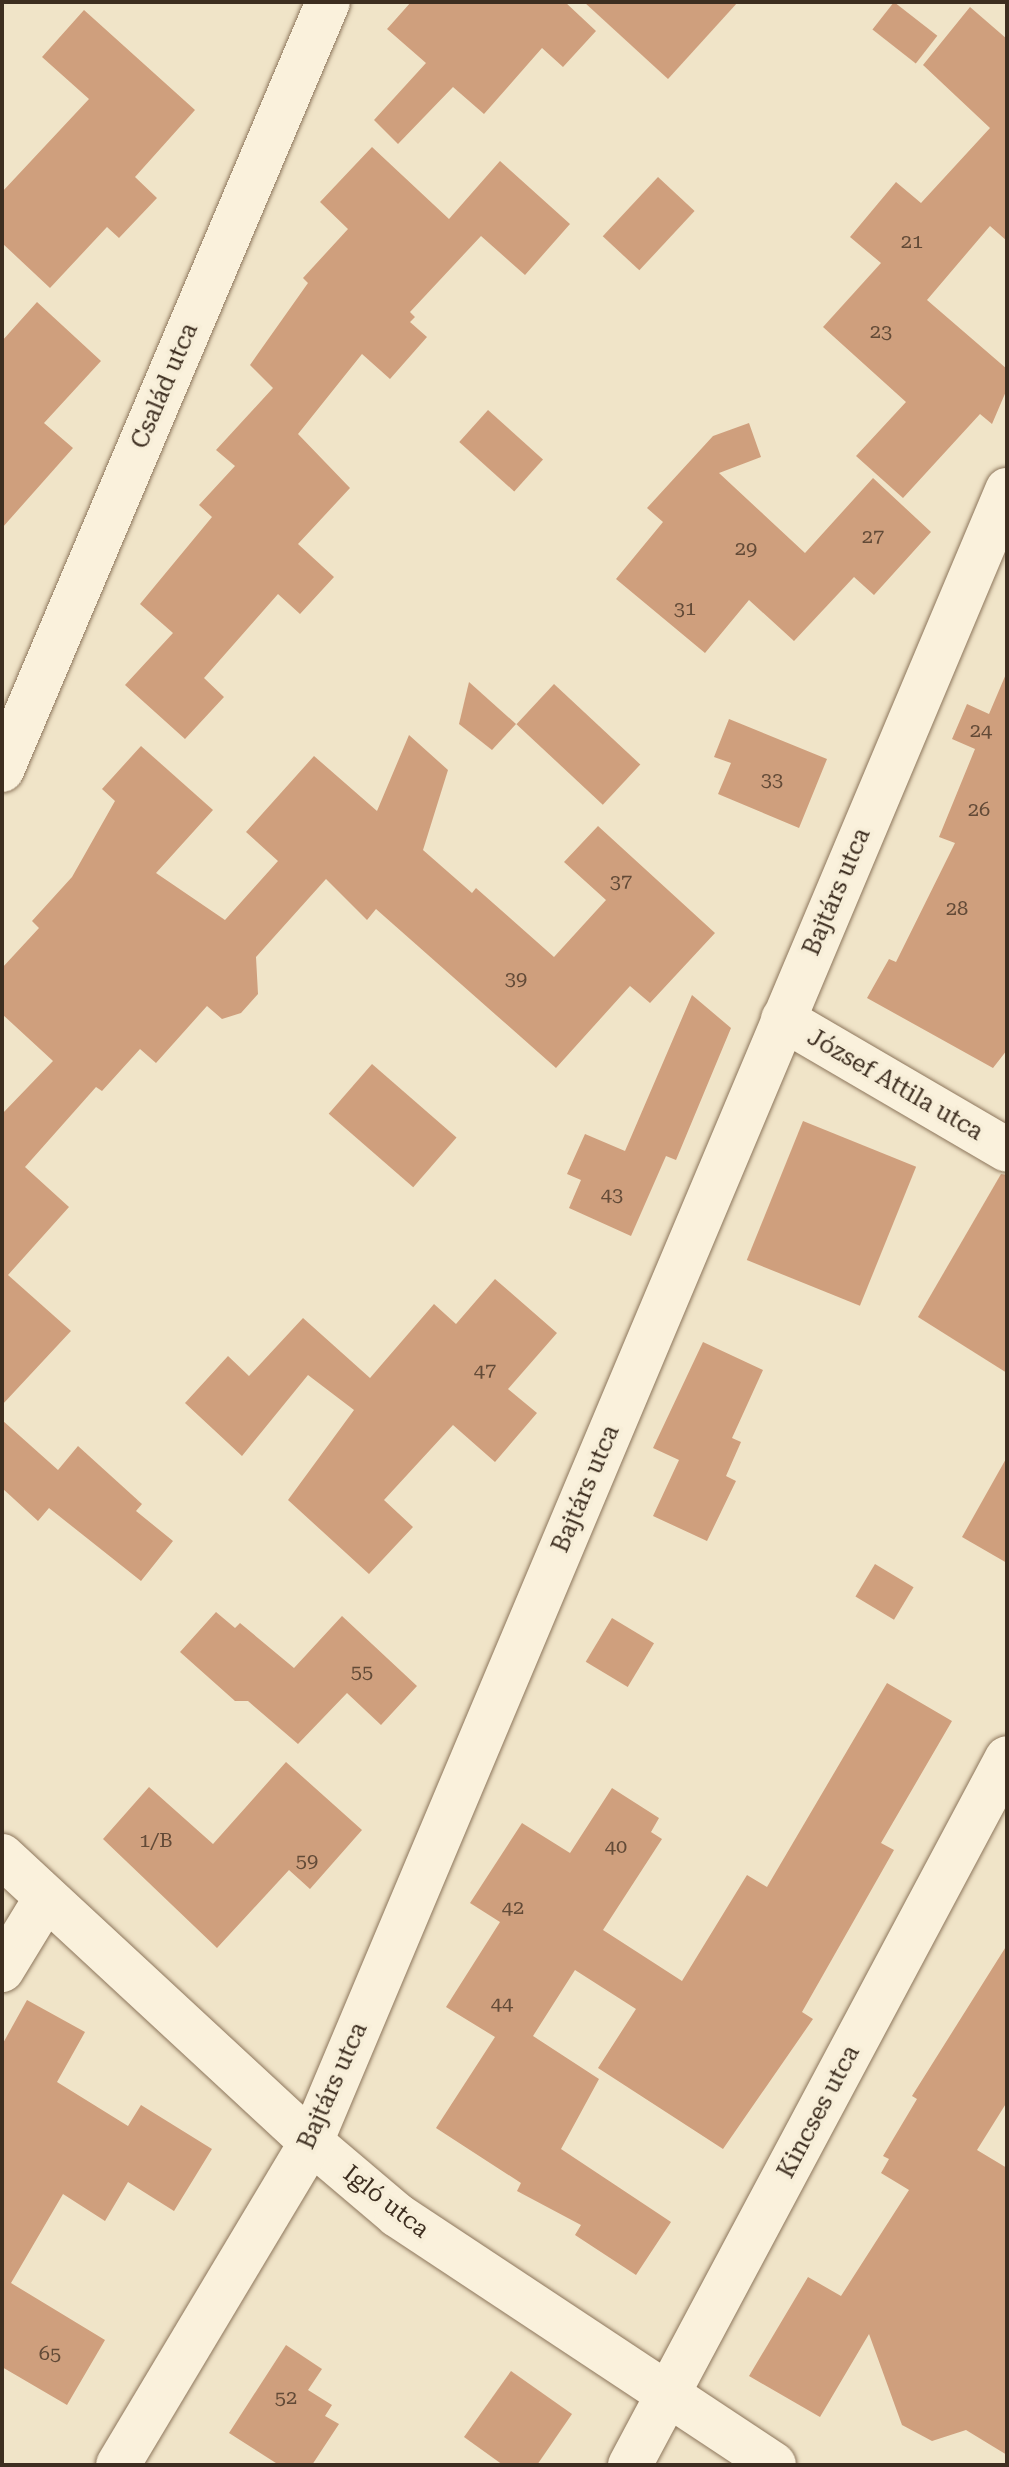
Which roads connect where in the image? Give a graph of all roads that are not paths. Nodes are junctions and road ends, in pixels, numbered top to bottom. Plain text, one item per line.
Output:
1 (328, 2) edge
2 (1007, 490) edge
3 (2, 770) edge
4 (783, 1019) junction
5 (1007, 1150) edge
6 (1007, 1758) edge
7 (2, 1856) edge
8 (46, 1898) junction
9 (2, 1970) edge
10 (311, 2142) junction
11 (669, 2395) junction
12 (118, 2465) edge
13 (630, 2465) edge
14 (774, 2465) edge

1 - 3 street, Család utca
2 - 4 street, Bajtárs utca
4 - 5 street, József Attila utca
4 - 10 street, Bajtárs utca
6 - 11 street, Kincses utca
7 - 8 street, Igló utca
8 - 9 street
8 - 10 street, Igló utca
10 - 11 street, Igló utca
10 - 12 street, Bajtárs utca
11 - 13 street, Kincses utca
11 - 14 street, Igló utca

